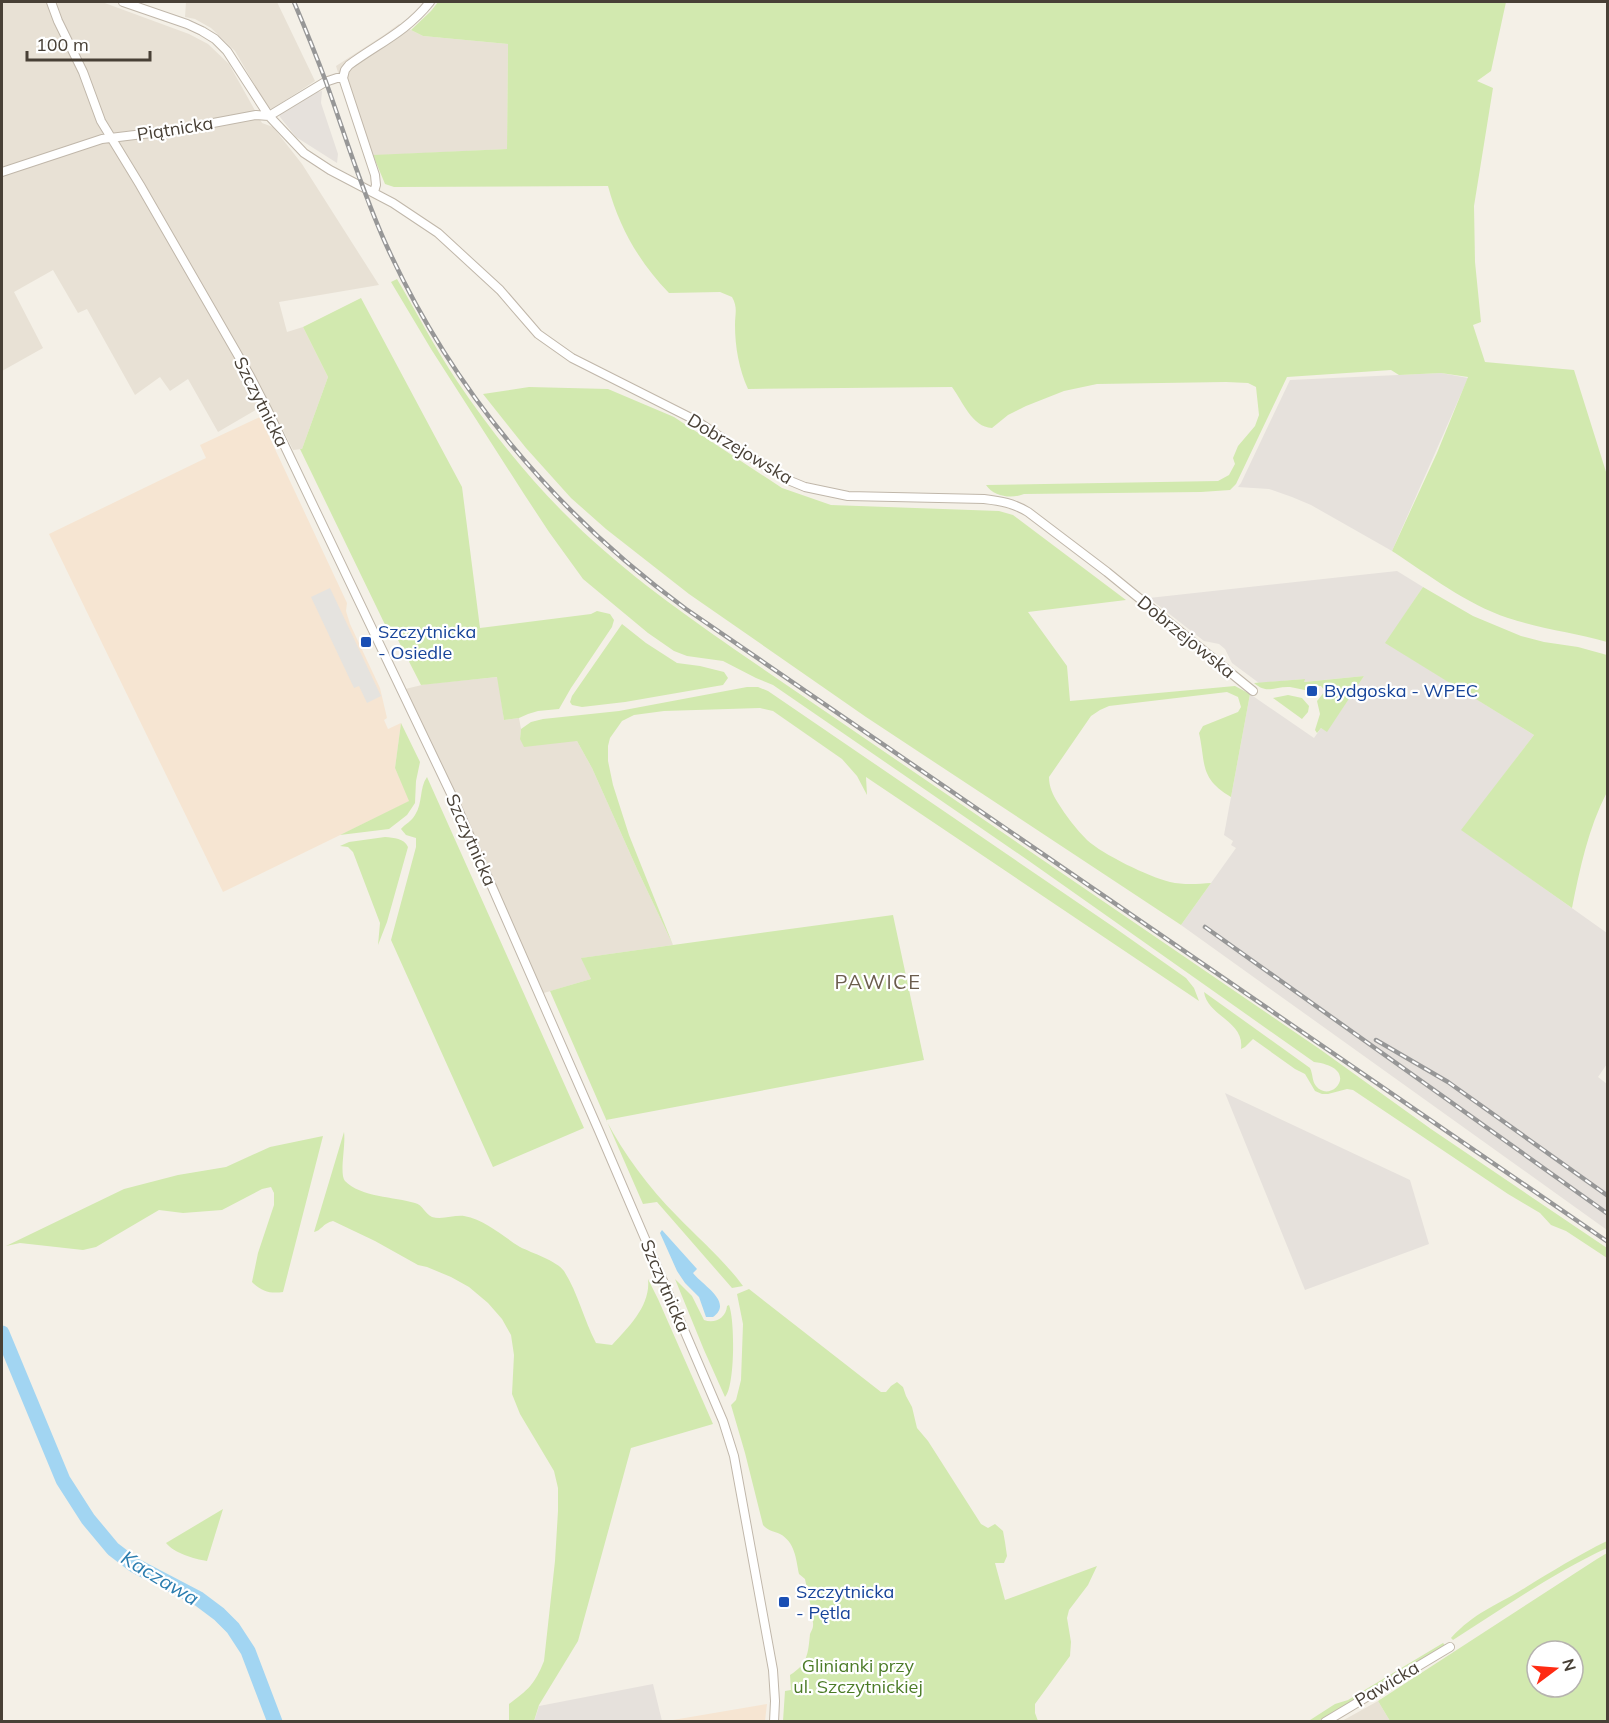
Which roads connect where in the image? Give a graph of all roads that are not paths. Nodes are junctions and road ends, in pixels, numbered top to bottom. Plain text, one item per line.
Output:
1 (51, 2) edge
2 (123, 2) edge
3 (430, 2) edge
4 (343, 78) junction
5 (269, 116) junction
6 (111, 138) junction
7 (2, 172) edge
8 (374, 192) junction
9 (1253, 691) dead end
10 (1450, 1647) dead end
11 (774, 1722) edge
12 (1325, 1722) edge

1 - 6 street, Szczytnicka
2 - 5 street, Dobrzejowska
3 - 4 street
4 - 5 street, Piątnicka
4 - 8 street
5 - 6 street, Piątnicka
5 - 8 street, Dobrzejowska
6 - 7 street, Piątnicka
6 - 11 street, Szczytnicka
8 - 9 street, Dobrzejowska
10 - 12 street, Pawicka

